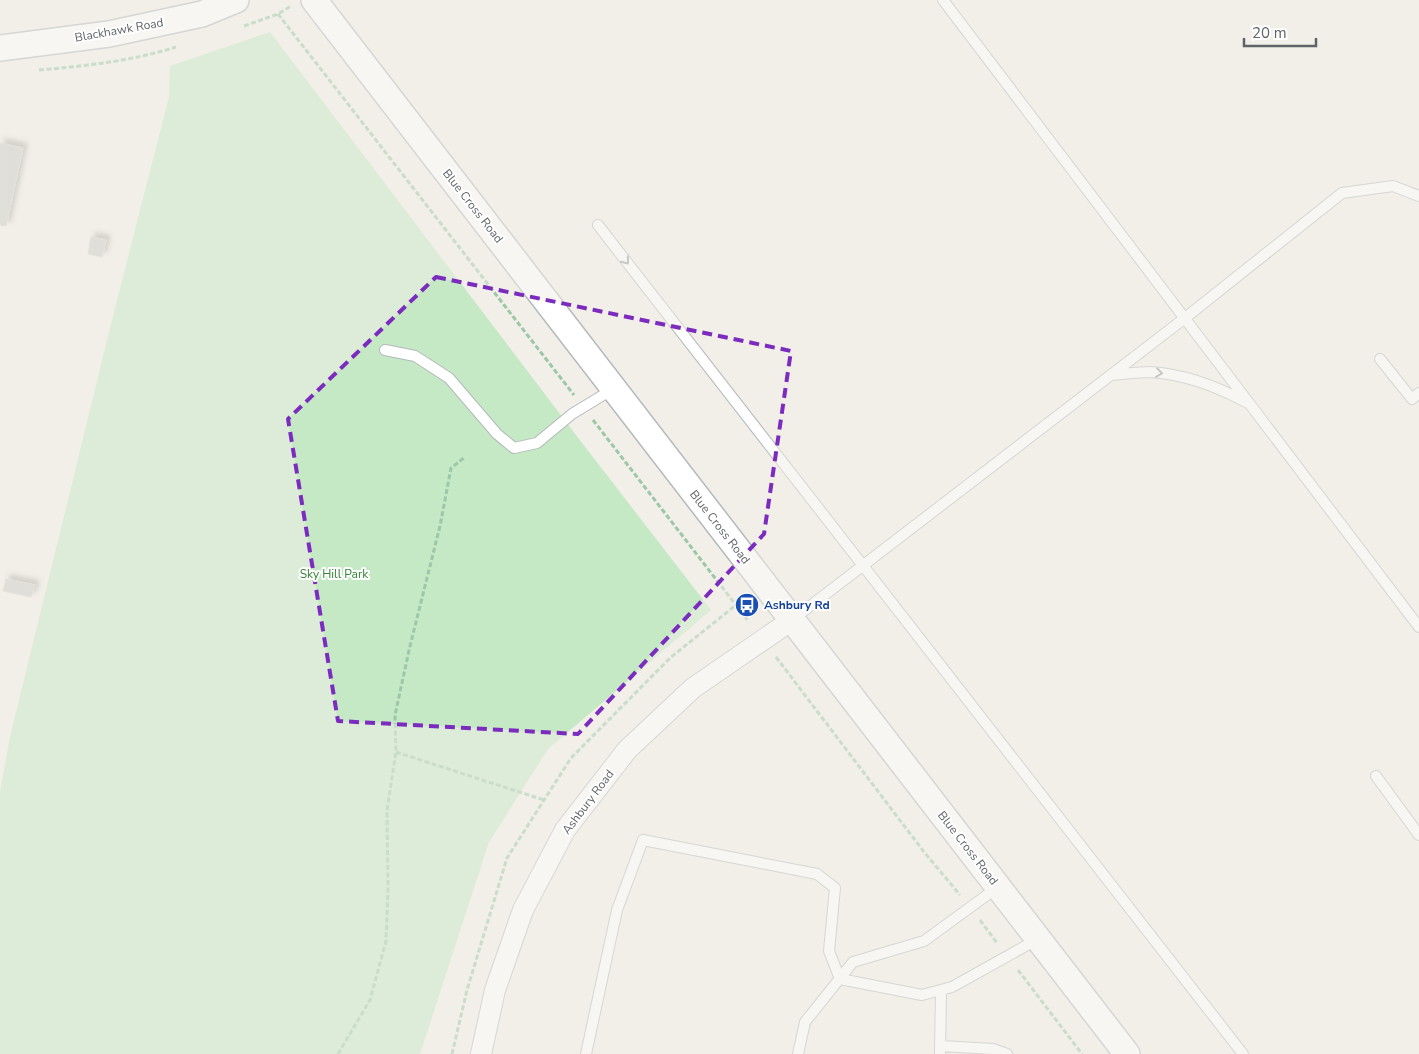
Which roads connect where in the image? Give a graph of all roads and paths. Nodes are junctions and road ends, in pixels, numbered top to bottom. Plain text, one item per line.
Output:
1 (236, 0) edge
2 (314, 0) edge
3 (943, 0) edge
4 (278, 14) dead end
5 (0, 48) edge
6 (1419, 196) edge
7 (598, 226) dead end
8 (1185, 318) junction
9 (386, 350) dead end
10 (1380, 359) dead end
11 (1110, 376) junction
12 (613, 388) junction
13 (1419, 393) edge
14 (1249, 403) junction
15 (583, 407) junction
16 (465, 457) dead end
17 (862, 566) junction
18 (792, 620) junction
19 (1419, 627) edge
20 (763, 640) junction
21 (396, 752) junction
22 (1376, 776) dead end
23 (544, 800) dead end
24 (1419, 835) edge
25 (998, 887) junction
26 (970, 907) junction
27 (1038, 939) junction
28 (1007, 956) junction
29 (840, 979) junction
30 (941, 990) junction
31 (940, 1050) edge
32 (338, 1054) edge
33 (481, 1054) edge
34 (586, 1054) edge
35 (798, 1054) edge
36 (1007, 1054) edge
37 (1082, 1054) edge
38 (1127, 1054) edge
39 (1243, 1054) edge

1 - 5 street, Blackhawk Road
2 - 12 street, Blue Cross Road
3 - 8 lane
4 - 15 path
6 - 8 lane
7 -> 17 lane
8 - 11 lane
8 - 14 lane
9 - 15 lane
10 - 13 lane
11 -> 14 lane
11 - 17 lane
12 - 15 lane
12 - 18 street, Blue Cross Road
14 - 19 lane
15 - 20 path
16 - 21 path
17 - 18 lane
17 - 39 lane
18 - 20 street, Ashbury Road
18 - 25 street, Blue Cross Road
20 - 26 path
20 - 33 street, Ashbury Road
21 - 23 path
21 - 32 path
22 - 24 lane
25 - 26 lane
25 - 27 street, Blue Cross Road
26 - 28 path
26 - 29 lane
27 - 28 lane
27 - 38 street, Blue Cross Road
28 - 30 lane
28 - 37 path
29 - 30 lane
29 - 34 lane
29 - 35 lane
30 - 31 lane
31 - 36 lane

